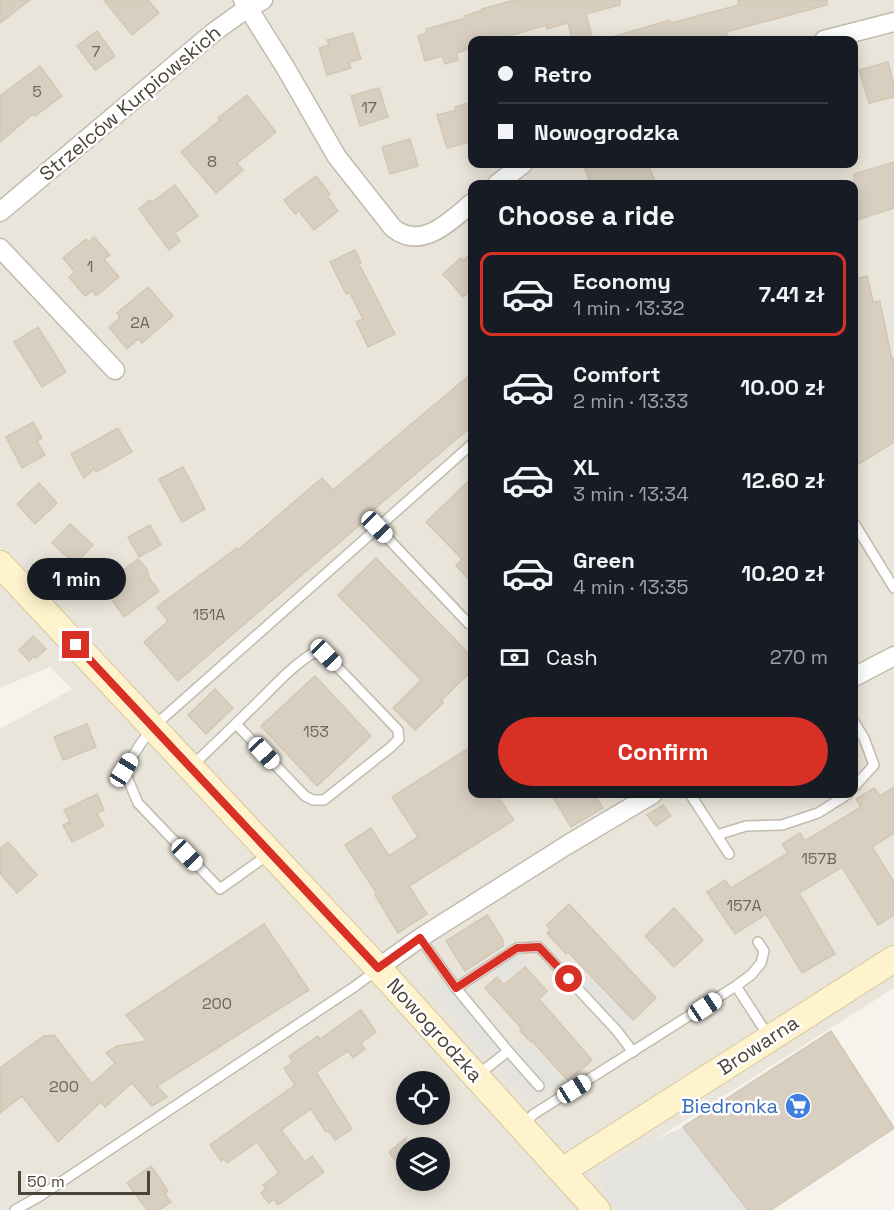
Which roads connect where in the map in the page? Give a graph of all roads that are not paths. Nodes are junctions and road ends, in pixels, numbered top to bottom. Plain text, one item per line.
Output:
1 (263, 0) edge
2 (245, 4) edge
3 (894, 22) edge
4 (840, 36) edge
5 (519, 168) edge
6 (502, 180) edge
7 (468, 206) edge
8 (0, 212) edge
9 (0, 248) edge
10 (115, 370) dead end
11 (468, 447) edge
12 (377, 527) junction
13 (858, 530) edge
14 (0, 564) edge
15 (894, 588) edge
16 (468, 623) edge
17 (894, 656) edge
18 (858, 675) edge
19 (236, 724) junction
20 (153, 727) junction
21 (858, 728) edge
22 (191, 768) junction
23 (858, 783) edge
24 (646, 798) edge
25 (693, 798) edge
26 (842, 798) edge
27 (717, 835) junction
28 (271, 853) junction
29 (729, 854) dead end
30 (420, 938) junction
31 (758, 942) dead end
32 (894, 959) edge
33 (378, 968) junction
34 (736, 986) junction
35 (456, 988) junction
36 (769, 1037) junction
37 (508, 1051) junction
38 (633, 1052) junction
39 (476, 1076) junction
40 (539, 1086) dead end
41 (521, 1126) junction
42 (562, 1171) junction
43 (15, 1210) edge
44 (597, 1210) edge

1 - 2 street, Strzelców Kurpiowskich
2 - 7 street
2 - 8 street, Strzelców Kurpiowskich
3 - 4 street
5 - 6 street
9 - 10 street
11 - 12 lane
12 - 16 lane
12 - 20 lane
13 - 15 lane
14 - 20 main road, Nowogrodzka
17 - 18 street
19 - 19 lane
19 - 22 lane
20 - 22 main road, Nowogrodzka
20 - 28 lane
21 - 23 lane
22 - 28 main road, Nowogrodzka
24 - 30 street
25 - 27 lane
26 - 27 lane
27 - 29 lane
28 - 33 main road, Nowogrodzka
30 - 33 street
30 - 35 lane
31 - 34 lane
32 - 36 main road, Browarna
33 - 39 main road, Nowogrodzka
33 - 43 lane
34 - 36 lane
34 - 38 lane
35 - 37 lane
35 - 38 lane
36 - 42 main road, Browarna
37 - 39 lane
37 - 40 lane
38 - 41 lane
39 - 41 main road, Nowogrodzka
41 - 42 main road, Nowogrodzka
42 - 44 main road, Nowogrodzka

